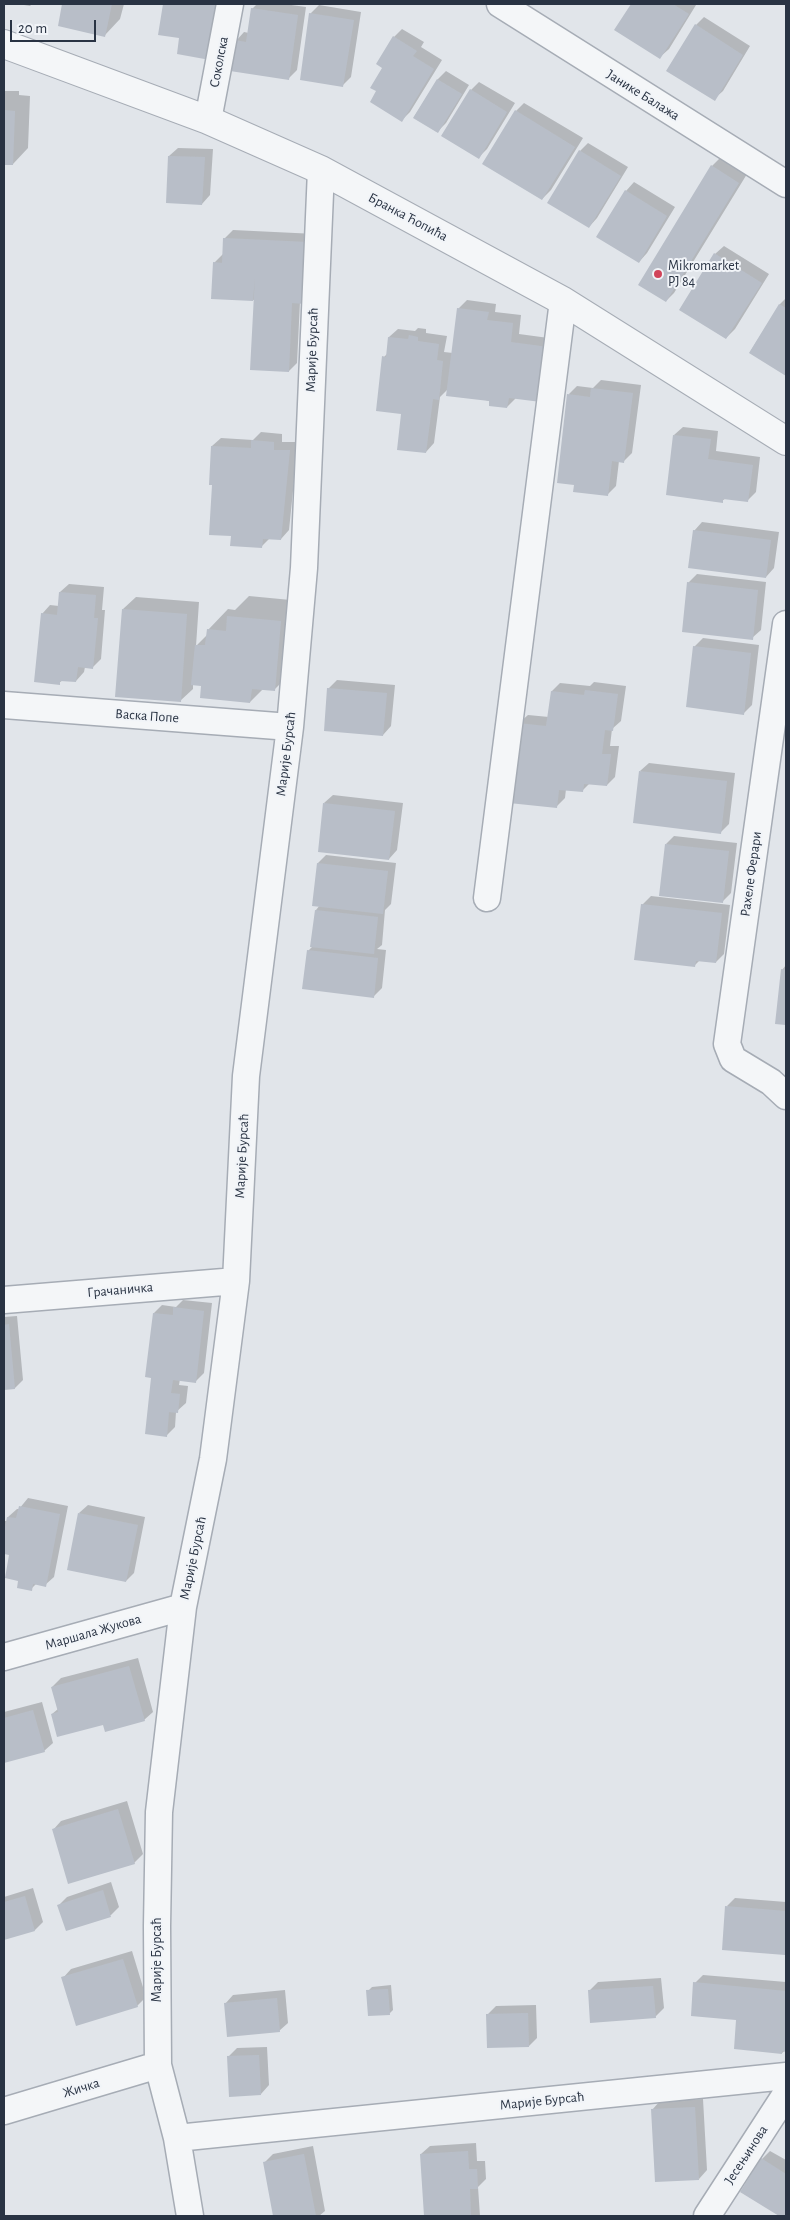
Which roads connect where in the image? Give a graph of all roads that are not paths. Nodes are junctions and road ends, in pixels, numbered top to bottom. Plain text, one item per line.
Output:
1 (230, 4) edge
2 (500, 4) edge
3 (4, 44) edge
4 (208, 120) junction
5 (321, 170) junction
6 (786, 184) edge
7 (563, 301) junction
8 (786, 441) edge
9 (786, 624) edge
10 (4, 704) edge
11 (290, 726) junction
12 (487, 898) dead end
13 (786, 1096) edge
14 (236, 1281) junction
15 (4, 1300) edge
16 (183, 1607) junction
17 (4, 1657) edge
18 (158, 2065) junction
19 (786, 2076) edge
20 (786, 2094) edge
21 (4, 2111) edge
22 (177, 2138) junction
23 (190, 2216) edge
24 (707, 2216) edge

1 - 4 street, Соколска
2 - 6 street, Јанике Балажа
3 - 4 street, Бранка Ћопића
4 - 5 street, Бранка Ћопића
5 - 7 street, Бранка Ћопића
5 - 11 street, Марије Бурсаћ
7 - 8 street, Бранка Ћопића
7 - 12 street
9 - 13 street, Рахеле Ферари
10 - 11 street, Васка Попе
11 - 14 street, Марије Бурсаћ
14 - 15 street, Грачаничка
14 - 16 street, Марије Бурсаћ
16 - 17 street, Маршала Жукова
16 - 18 street, Марије Бурсаћ
18 - 21 street, Жичка
18 - 22 street, Марије Бурсаћ
19 - 22 street, Марије Бурсаћ
20 - 24 street, Јесењинова
22 - 23 street, Марије Бурсаћ

